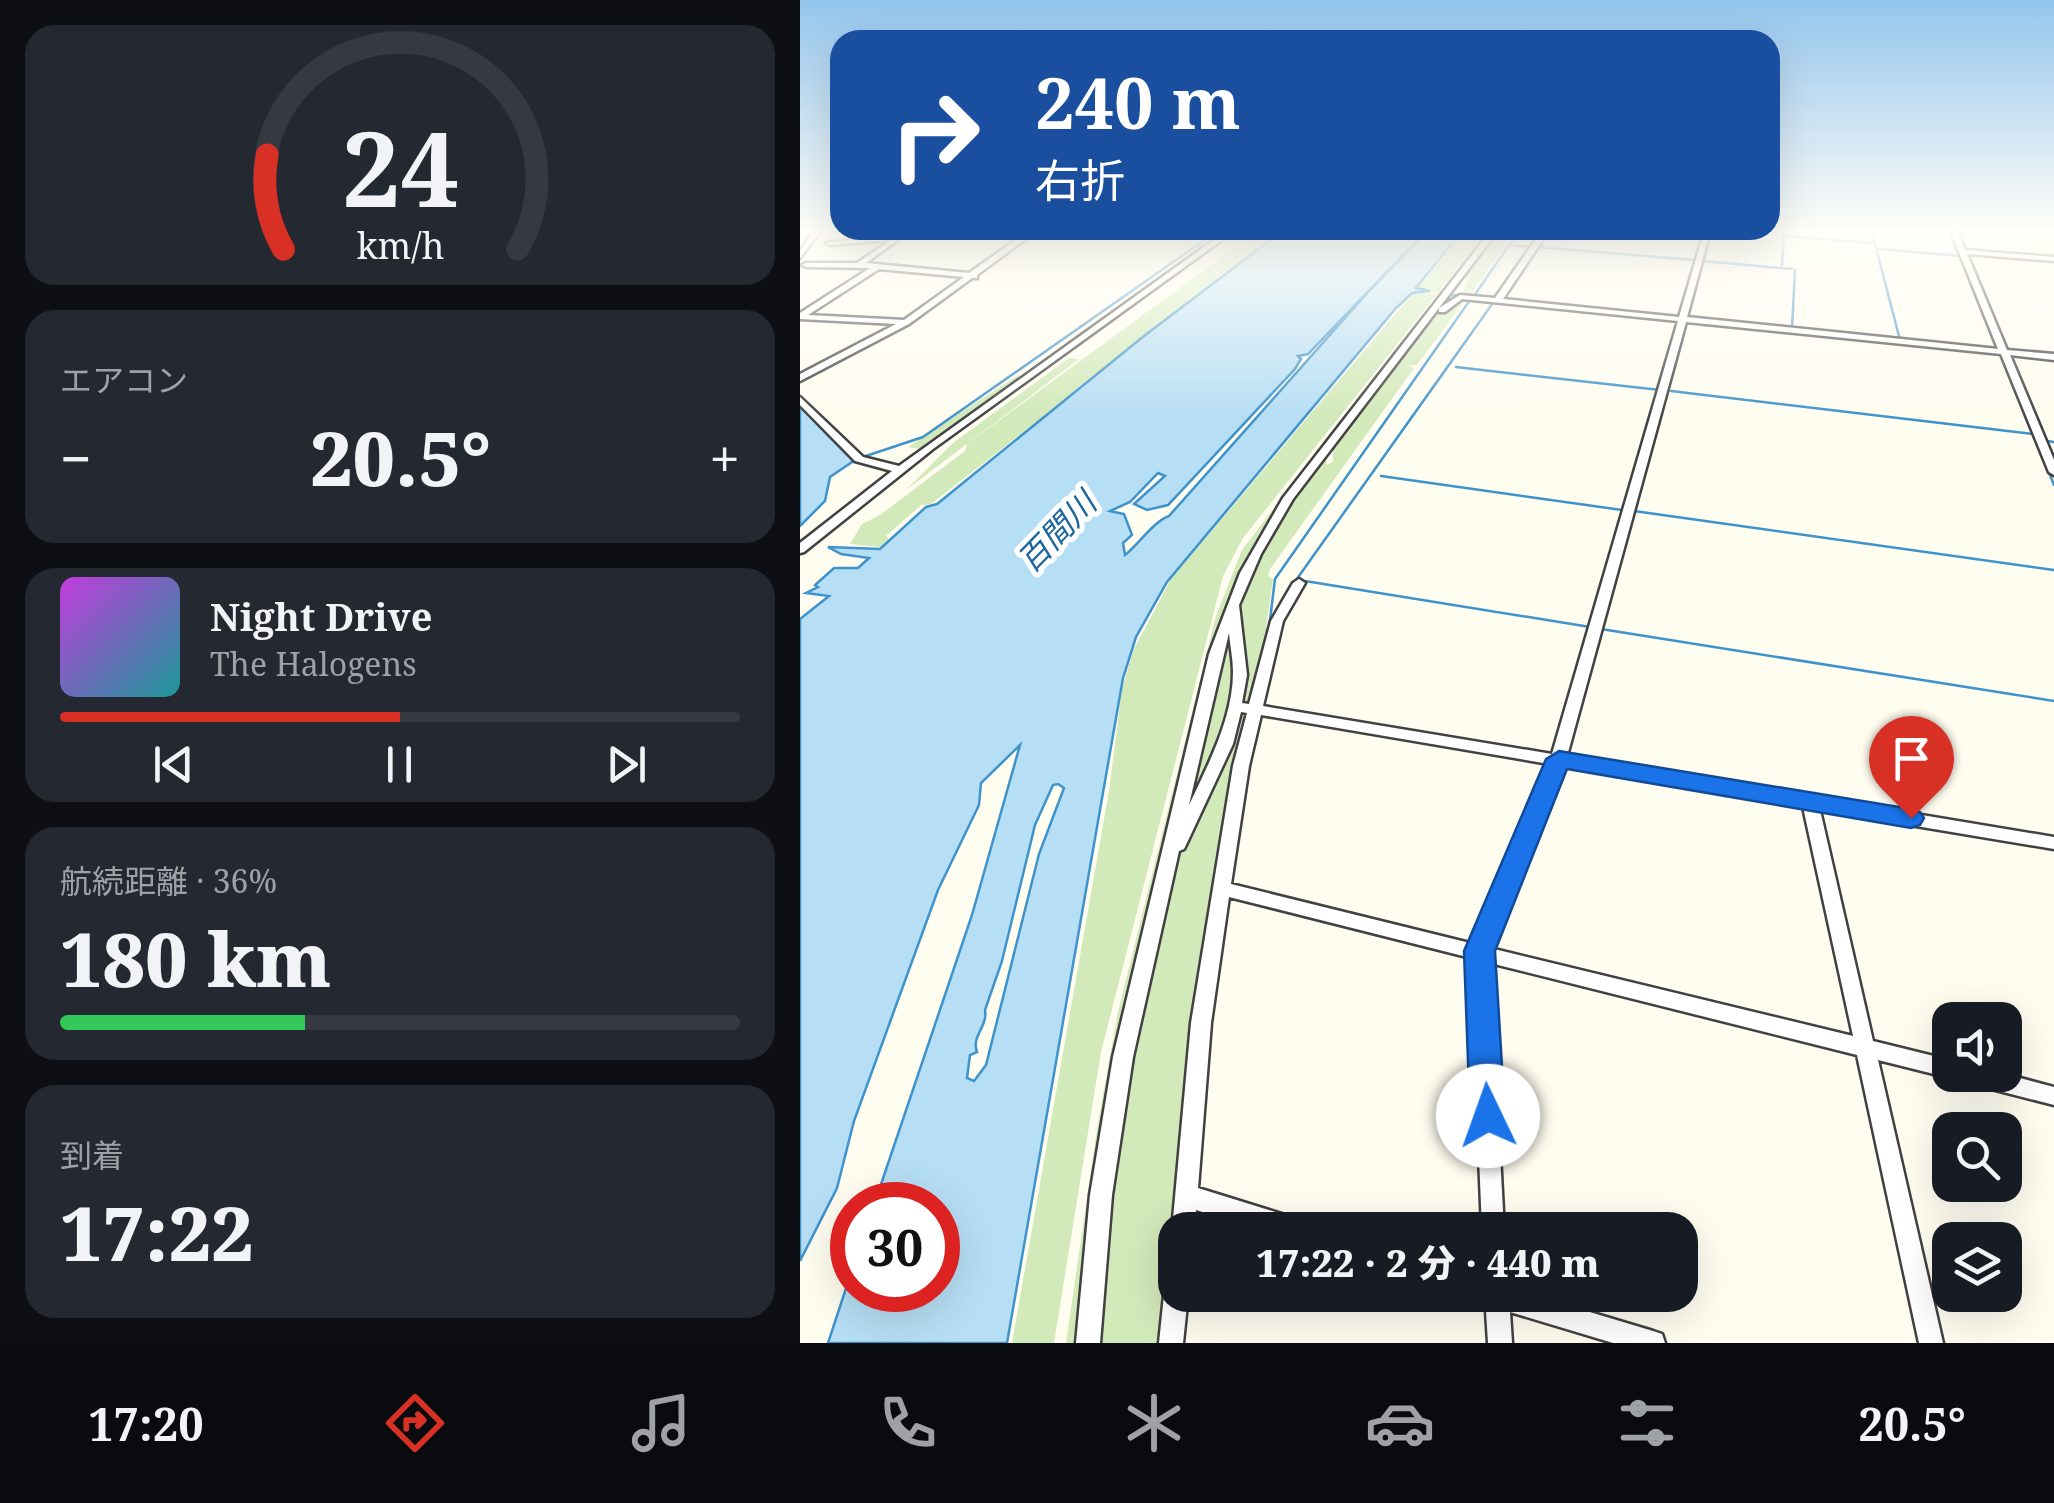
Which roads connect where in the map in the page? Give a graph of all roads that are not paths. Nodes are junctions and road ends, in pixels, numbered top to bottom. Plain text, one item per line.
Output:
1 (835, 295) edge
2 (944, 295) edge
3 (1142, 295) edge
4 (1449, 295) edge
5 (1501, 295) edge
6 (1690, 295) edge
7 (1980, 295) edge
8 (1460, 297) joint
9 (1497, 300) junction
10 (1433, 315) junction
11 (800, 317) edge
12 (1683, 318) junction
13 (903, 322) junction
14 (2004, 352) junction
15 (2054, 357) edge
16 (800, 378) edge
17 (800, 400) edge
18 (898, 469) junction
19 (2054, 472) edge
20 (800, 549) edge
21 (1299, 582) dead end
22 (1231, 603) junction
23 (1249, 709) junction
24 (1556, 760) junction
25 (1810, 804) junction
26 (2054, 843) edge
27 (1171, 845) junction
28 (1223, 888) junction
29 (1475, 950) junction
30 (1865, 1048) junction
31 (1932, 1065) edge
32 (2022, 1088) edge
33 (2054, 1096) edge
34 (1186, 1196) junction
35 (1185, 1212) edge
36 (1239, 1212) edge
37 (1492, 1212) edge
38 (1174, 1312) edge
39 (1498, 1312) edge
40 (1541, 1312) edge
41 (1088, 1343) edge
42 (1171, 1343) edge
43 (1500, 1343) edge
44 (1653, 1343) edge
45 (1931, 1343) edge

1 - 11 street
2 - 13 street
3 - 18 street
4 - 10 street
5 - 9 street
6 - 12 street
7 - 14 street
8 - 9 street
8 - 10 street
9 - 12 street
10 - 22 street
11 - 13 street
12 - 14 street
12 - 24 street
13 - 16 street
14 - 15 street
14 - 19 street
17 - 18 street
18 - 20 street
21 - 23 street
22 - 23 street
22 - 27 street
23 - 24 street
23 - 27 street
23 - 28 street
24 - 25 street
24 - 29 street
25 - 26 street
25 - 30 street
27 - 41 street
28 - 29 street
28 - 34 street
29 - 30 street
29 - 37 street
30 - 31 street
30 - 45 street
32 - 33 street
34 - 35 street
34 - 36 street
38 - 42 street
39 - 43 street
40 - 44 street

